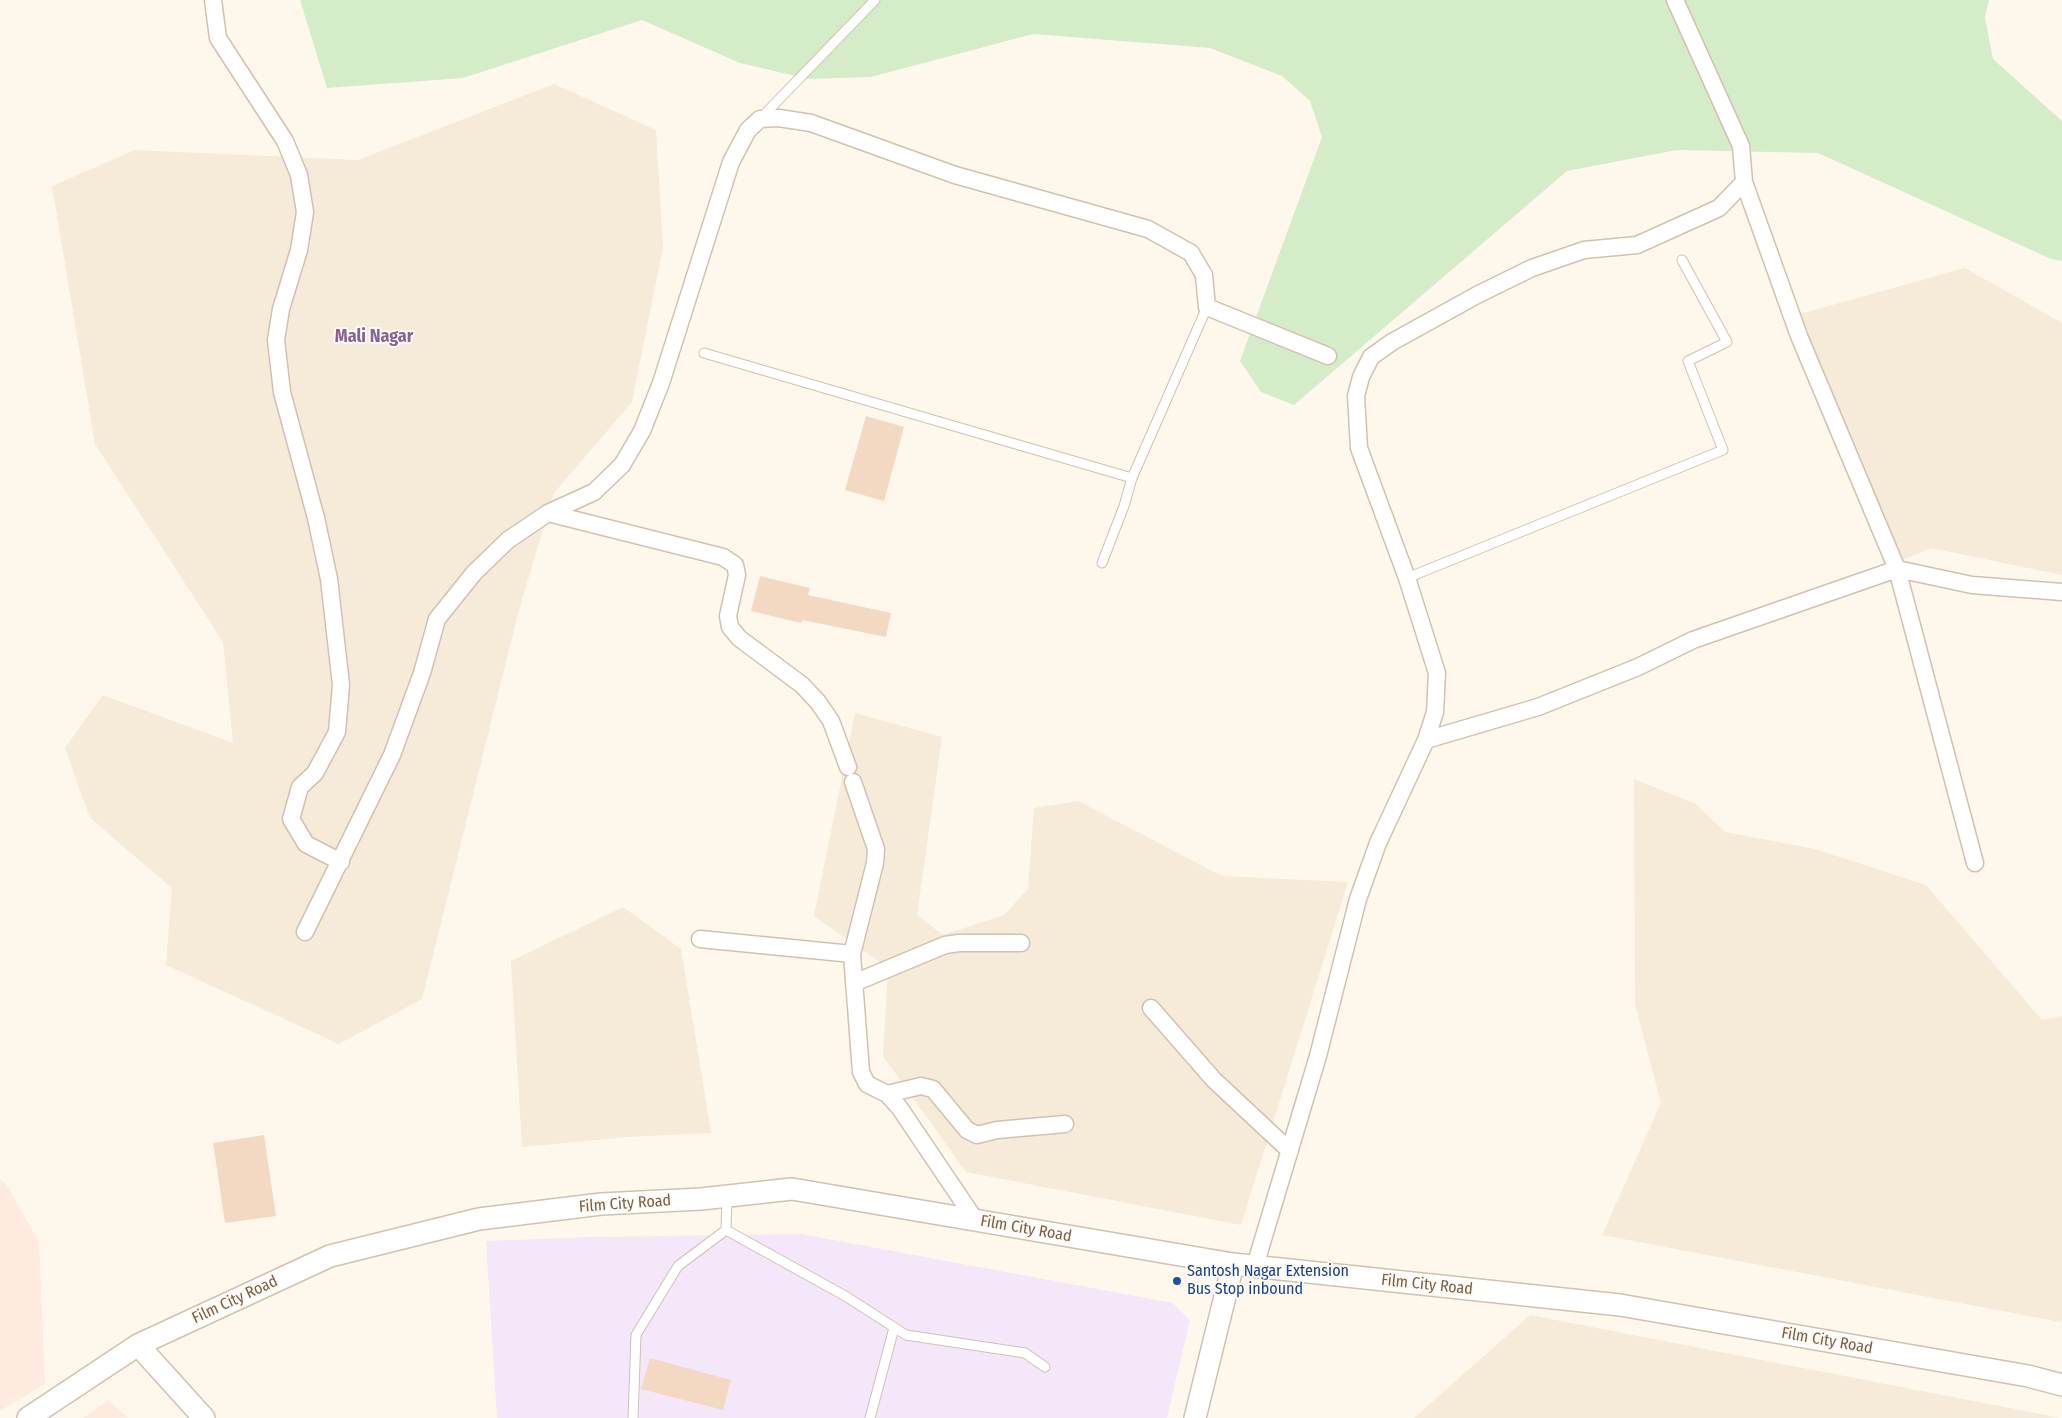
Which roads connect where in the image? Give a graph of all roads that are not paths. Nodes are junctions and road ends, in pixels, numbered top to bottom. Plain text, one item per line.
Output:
1 (213, 0) edge
2 (875, 0) edge
3 (1675, 0) edge
4 (760, 119) junction
5 (1744, 182) junction
6 (1682, 260) dead end
7 (1207, 307) junction
8 (704, 353) dead end
9 (1328, 356) dead end
10 (1132, 478) junction
11 (548, 513) junction
12 (1102, 563) dead end
13 (1897, 570) junction
14 (1407, 578) junction
15 (2062, 592) edge
16 (1426, 740) junction
17 (341, 862) junction
18 (1974, 863) dead end
19 (305, 932) dead end
20 (700, 939) dead end
21 (1021, 943) dead end
22 (852, 954) junction
23 (854, 983) junction
24 (1151, 1008) dead end
25 (887, 1094) junction
26 (1065, 1124) dead end
27 (1290, 1151) junction
28 (727, 1197) junction
29 (976, 1221) junction
30 (726, 1230) junction
31 (1233, 1264) junction
32 (1255, 1266) junction
33 (894, 1328) junction
34 (138, 1345) junction
35 (1045, 1367) dead end
36 (2062, 1385) edge
37 (28, 1418) edge
38 (204, 1418) edge
39 (634, 1418) edge
40 (870, 1418) edge
41 (1195, 1418) edge

1 - 17 street
2 - 4 lane
3 - 5 street
4 - 7 street
4 - 11 street
5 - 13 street
5 - 14 street
6 - 14 lane
7 - 9 street
7 - 10 lane
8 - 10 lane
10 - 12 lane
11 - 17 street
11 - 22 street
13 - 15 street
13 - 16 street
13 - 18 street
14 - 16 street
16 - 27 street
17 - 19 street
20 - 22 street
21 - 23 street
22 - 23 street
23 - 25 street
24 - 27 street
25 - 26 street
25 - 29 street
27 - 32 street
28 - 29 street, Film City Road
28 - 30 lane
28 - 34 street, Film City Road
29 - 31 street, Film City Road
30 - 33 lane
30 - 39 lane
31 - 32 street, Film City Road
31 - 41 street
32 - 36 street, Film City Road
33 - 35 lane
33 - 40 lane
34 - 37 street, Film City Road
34 - 38 street

